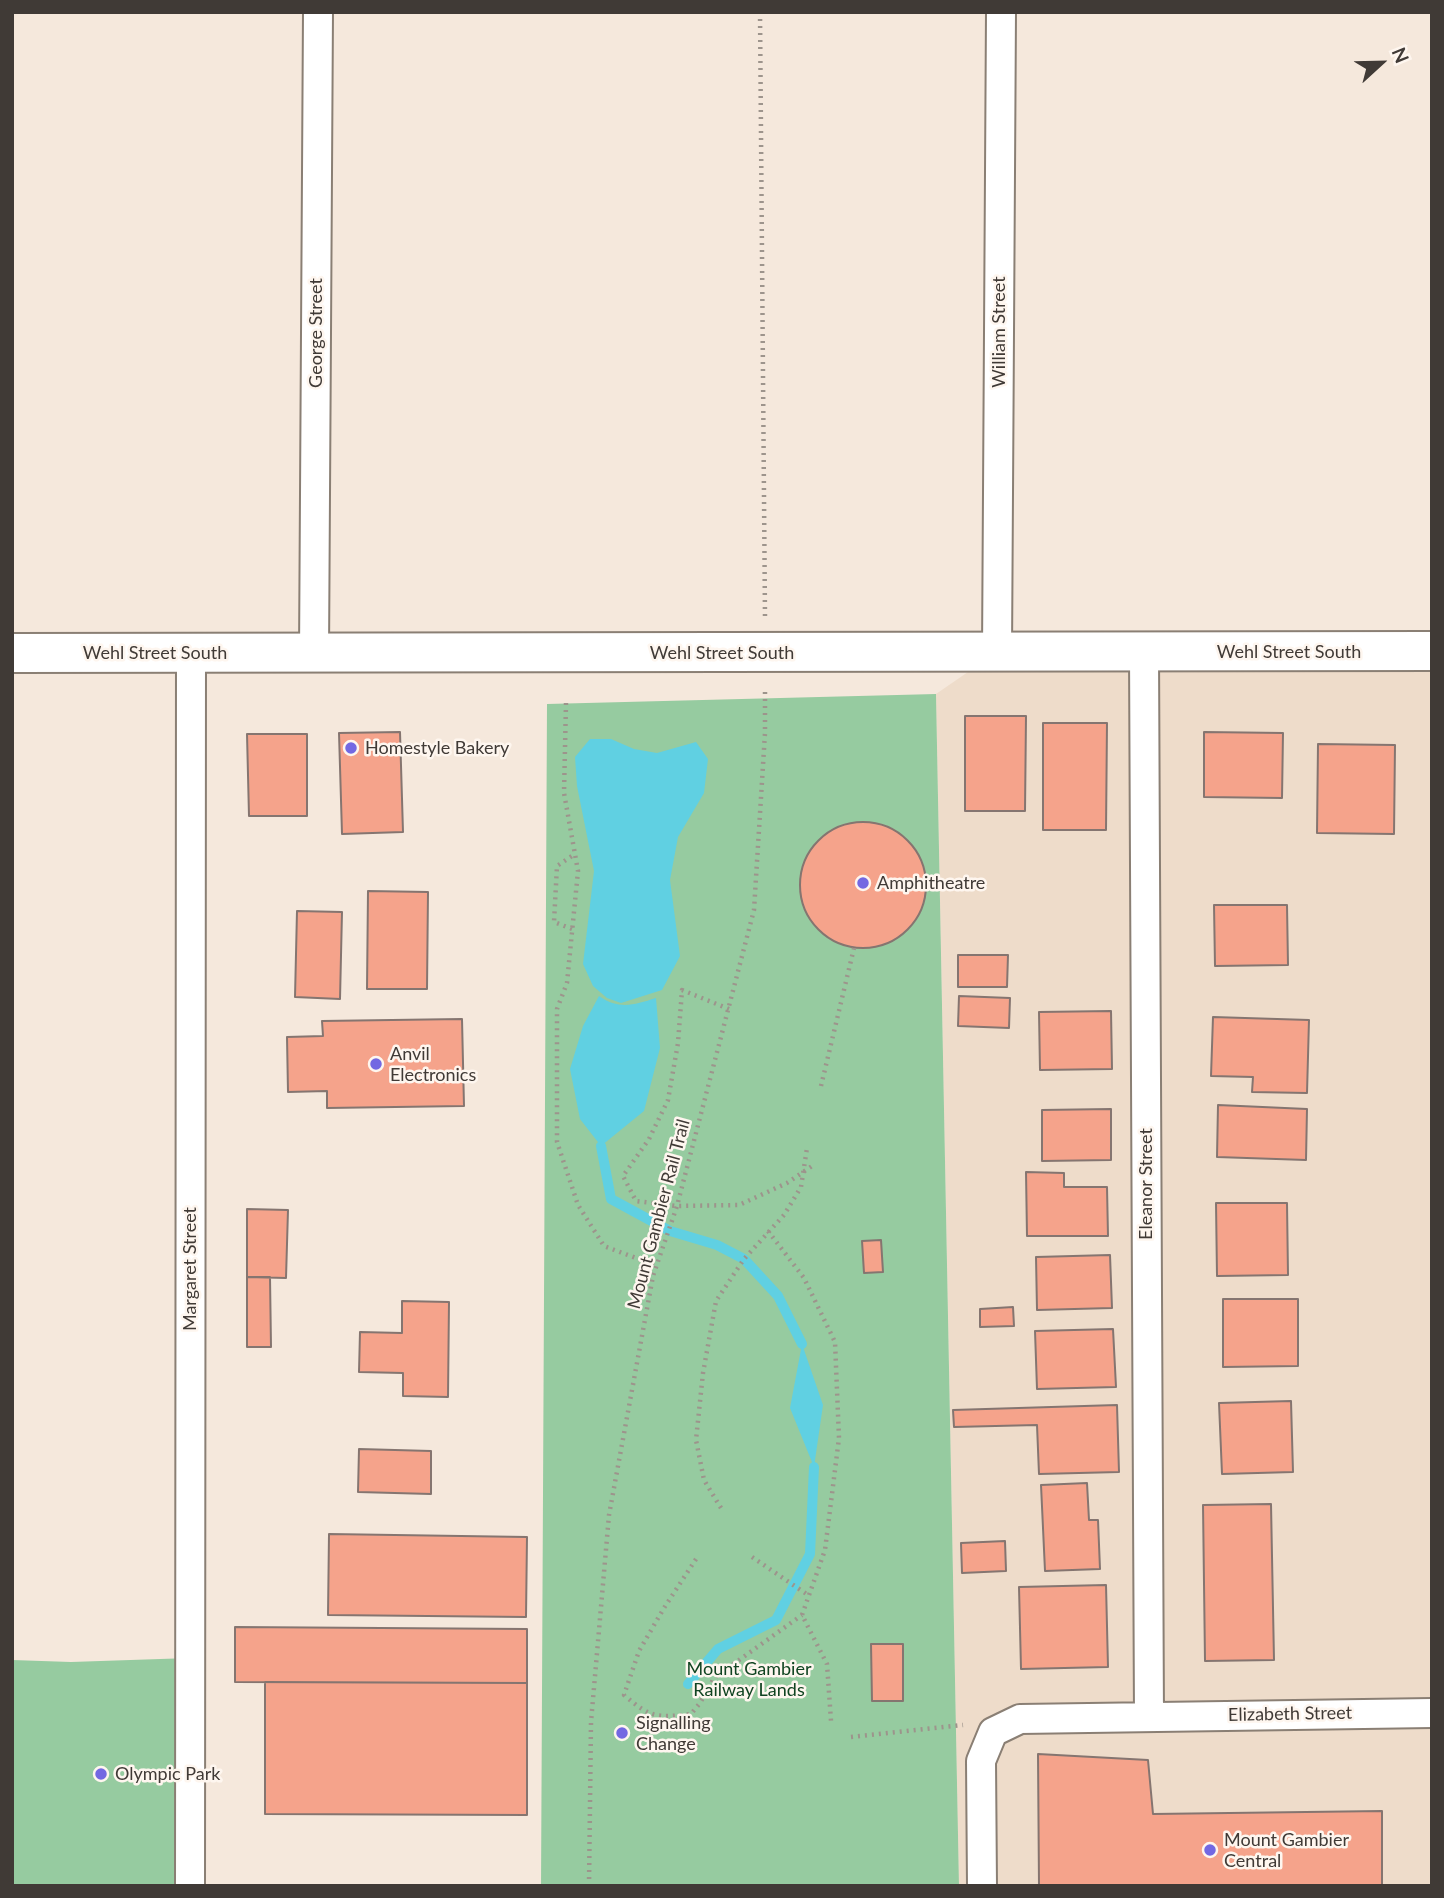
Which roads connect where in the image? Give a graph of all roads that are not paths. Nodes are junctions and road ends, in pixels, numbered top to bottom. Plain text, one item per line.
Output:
1 (318, 12) edge
2 (1001, 12) edge
3 (1432, 651) edge
4 (998, 652) junction
5 (1144, 652) junction
6 (12, 653) edge
7 (191, 653) junction
8 (314, 653) junction
9 (1432, 1713) edge
10 (1149, 1716) junction
11 (190, 1886) edge
12 (982, 1886) edge

1 - 8 street, George Street
2 - 4 street, William Street
3 - 5 street, Wehl Street South
4 - 5 street, Wehl Street South
4 - 8 street, Wehl Street South
5 - 10 street, Eleanor Street
6 - 7 street, Wehl Street South
7 - 8 street, Wehl Street South
7 - 11 street, Margaret Street
9 - 10 street, Elizabeth Street
10 - 12 street, Elizabeth Street

